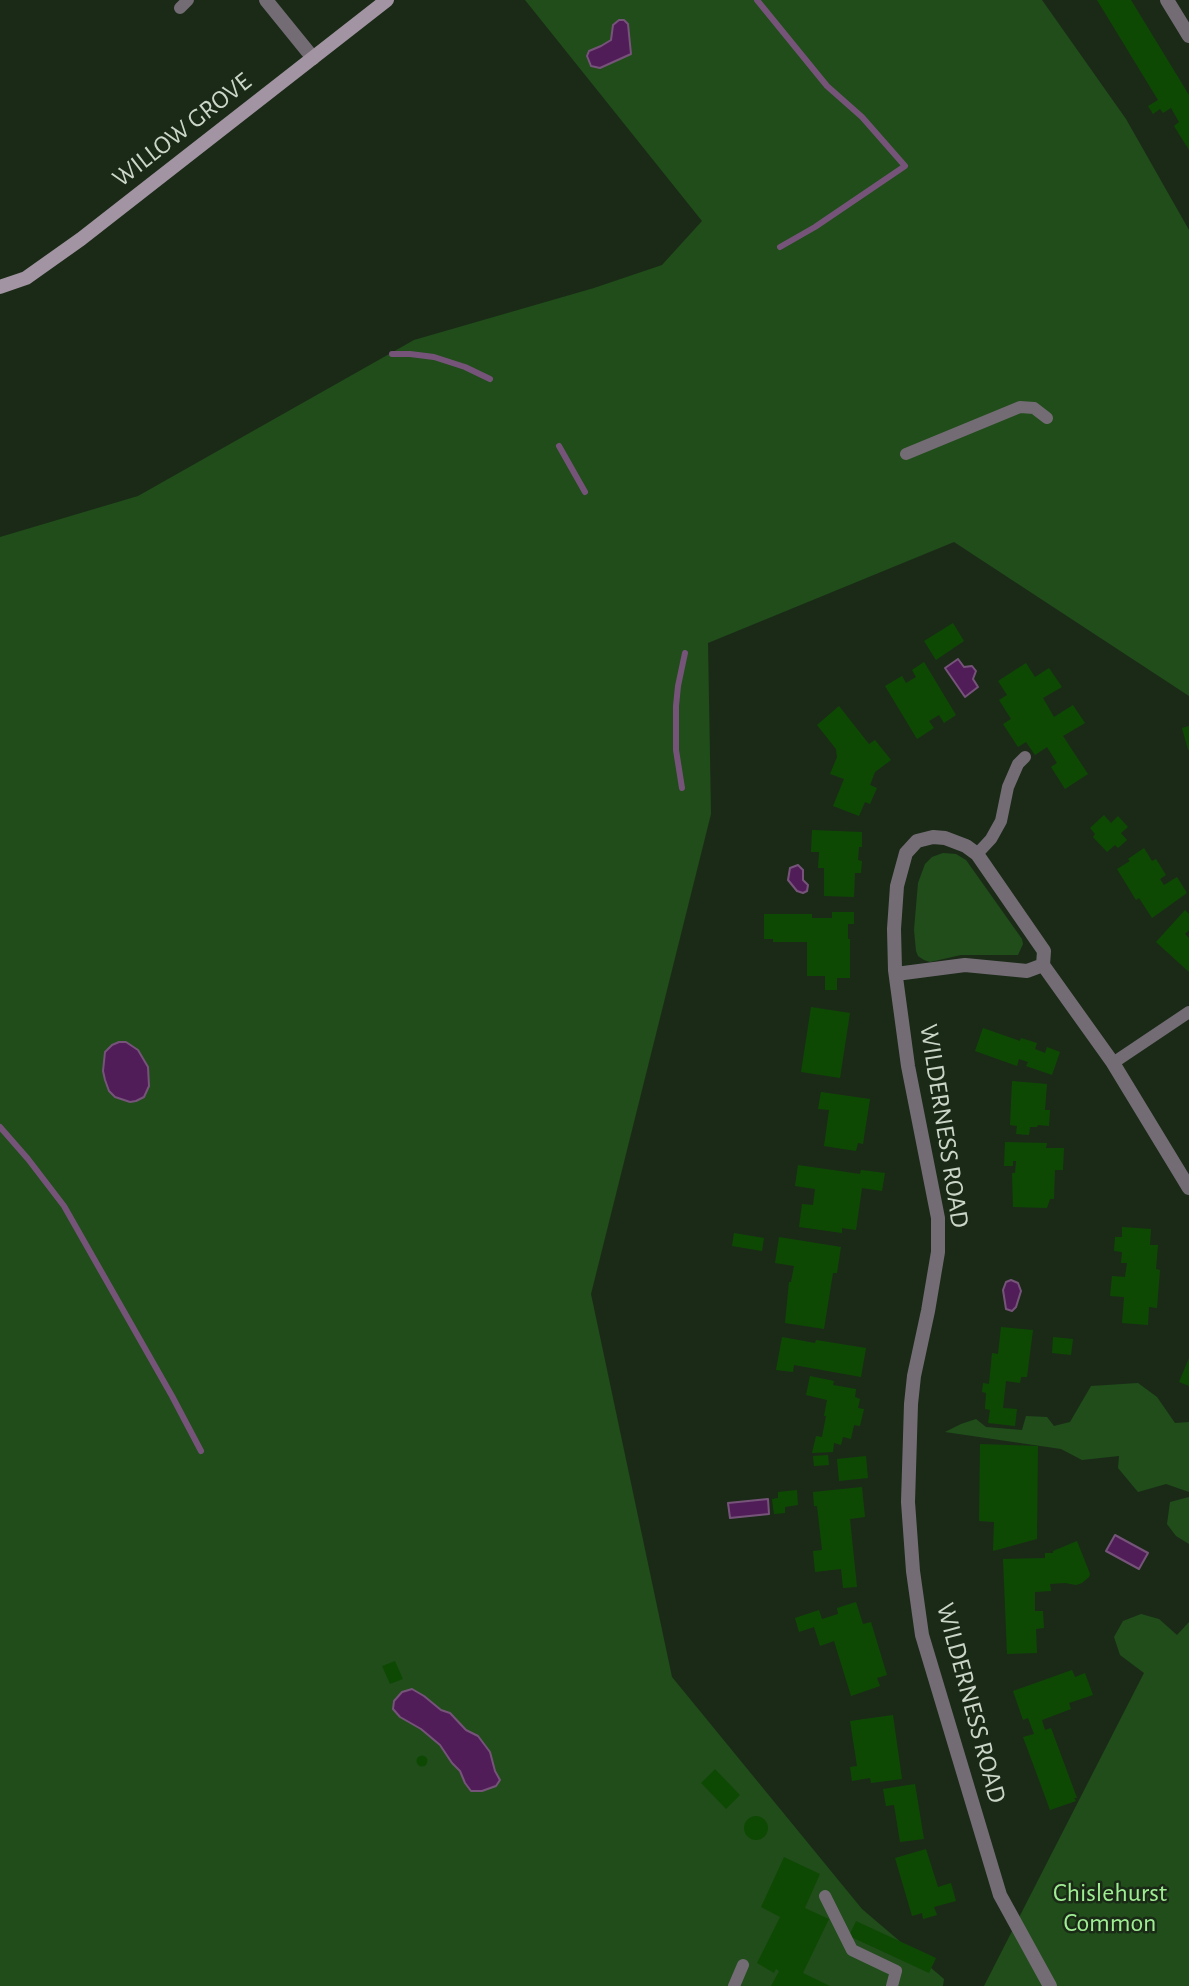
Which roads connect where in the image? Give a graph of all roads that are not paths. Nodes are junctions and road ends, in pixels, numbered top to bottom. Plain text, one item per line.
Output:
1 (266, 0) edge
2 (387, 0) edge
3 (1167, 0) edge
4 (1189, 36) edge
5 (313, 58) junction
6 (0, 287) edge
7 (1047, 418) dead end
8 (905, 454) dead end
9 (1025, 757) dead end
10 (977, 854) junction
11 (1044, 965) junction
12 (895, 974) junction
13 (1189, 1012) edge
14 (1113, 1063) junction
15 (1189, 1188) edge
16 (825, 1896) dead end
17 (743, 1965) dead end
18 (734, 1986) edge
19 (892, 1986) edge
20 (1050, 1986) edge

1 - 5 street
2 - 5 street, WILLOW GROVE
3 - 4 street
5 - 6 street, WILLOW GROVE
7 - 8 lane
9 - 10 lane
10 - 11 street, WILDERNESS ROAD
10 - 12 street, WILDERNESS ROAD
11 - 12 street
11 - 14 street, WILDERNESS ROAD
12 - 20 street, WILDERNESS ROAD
13 - 14 lane
14 - 15 street, WILDERNESS ROAD
16 - 19 lane
17 - 18 lane

